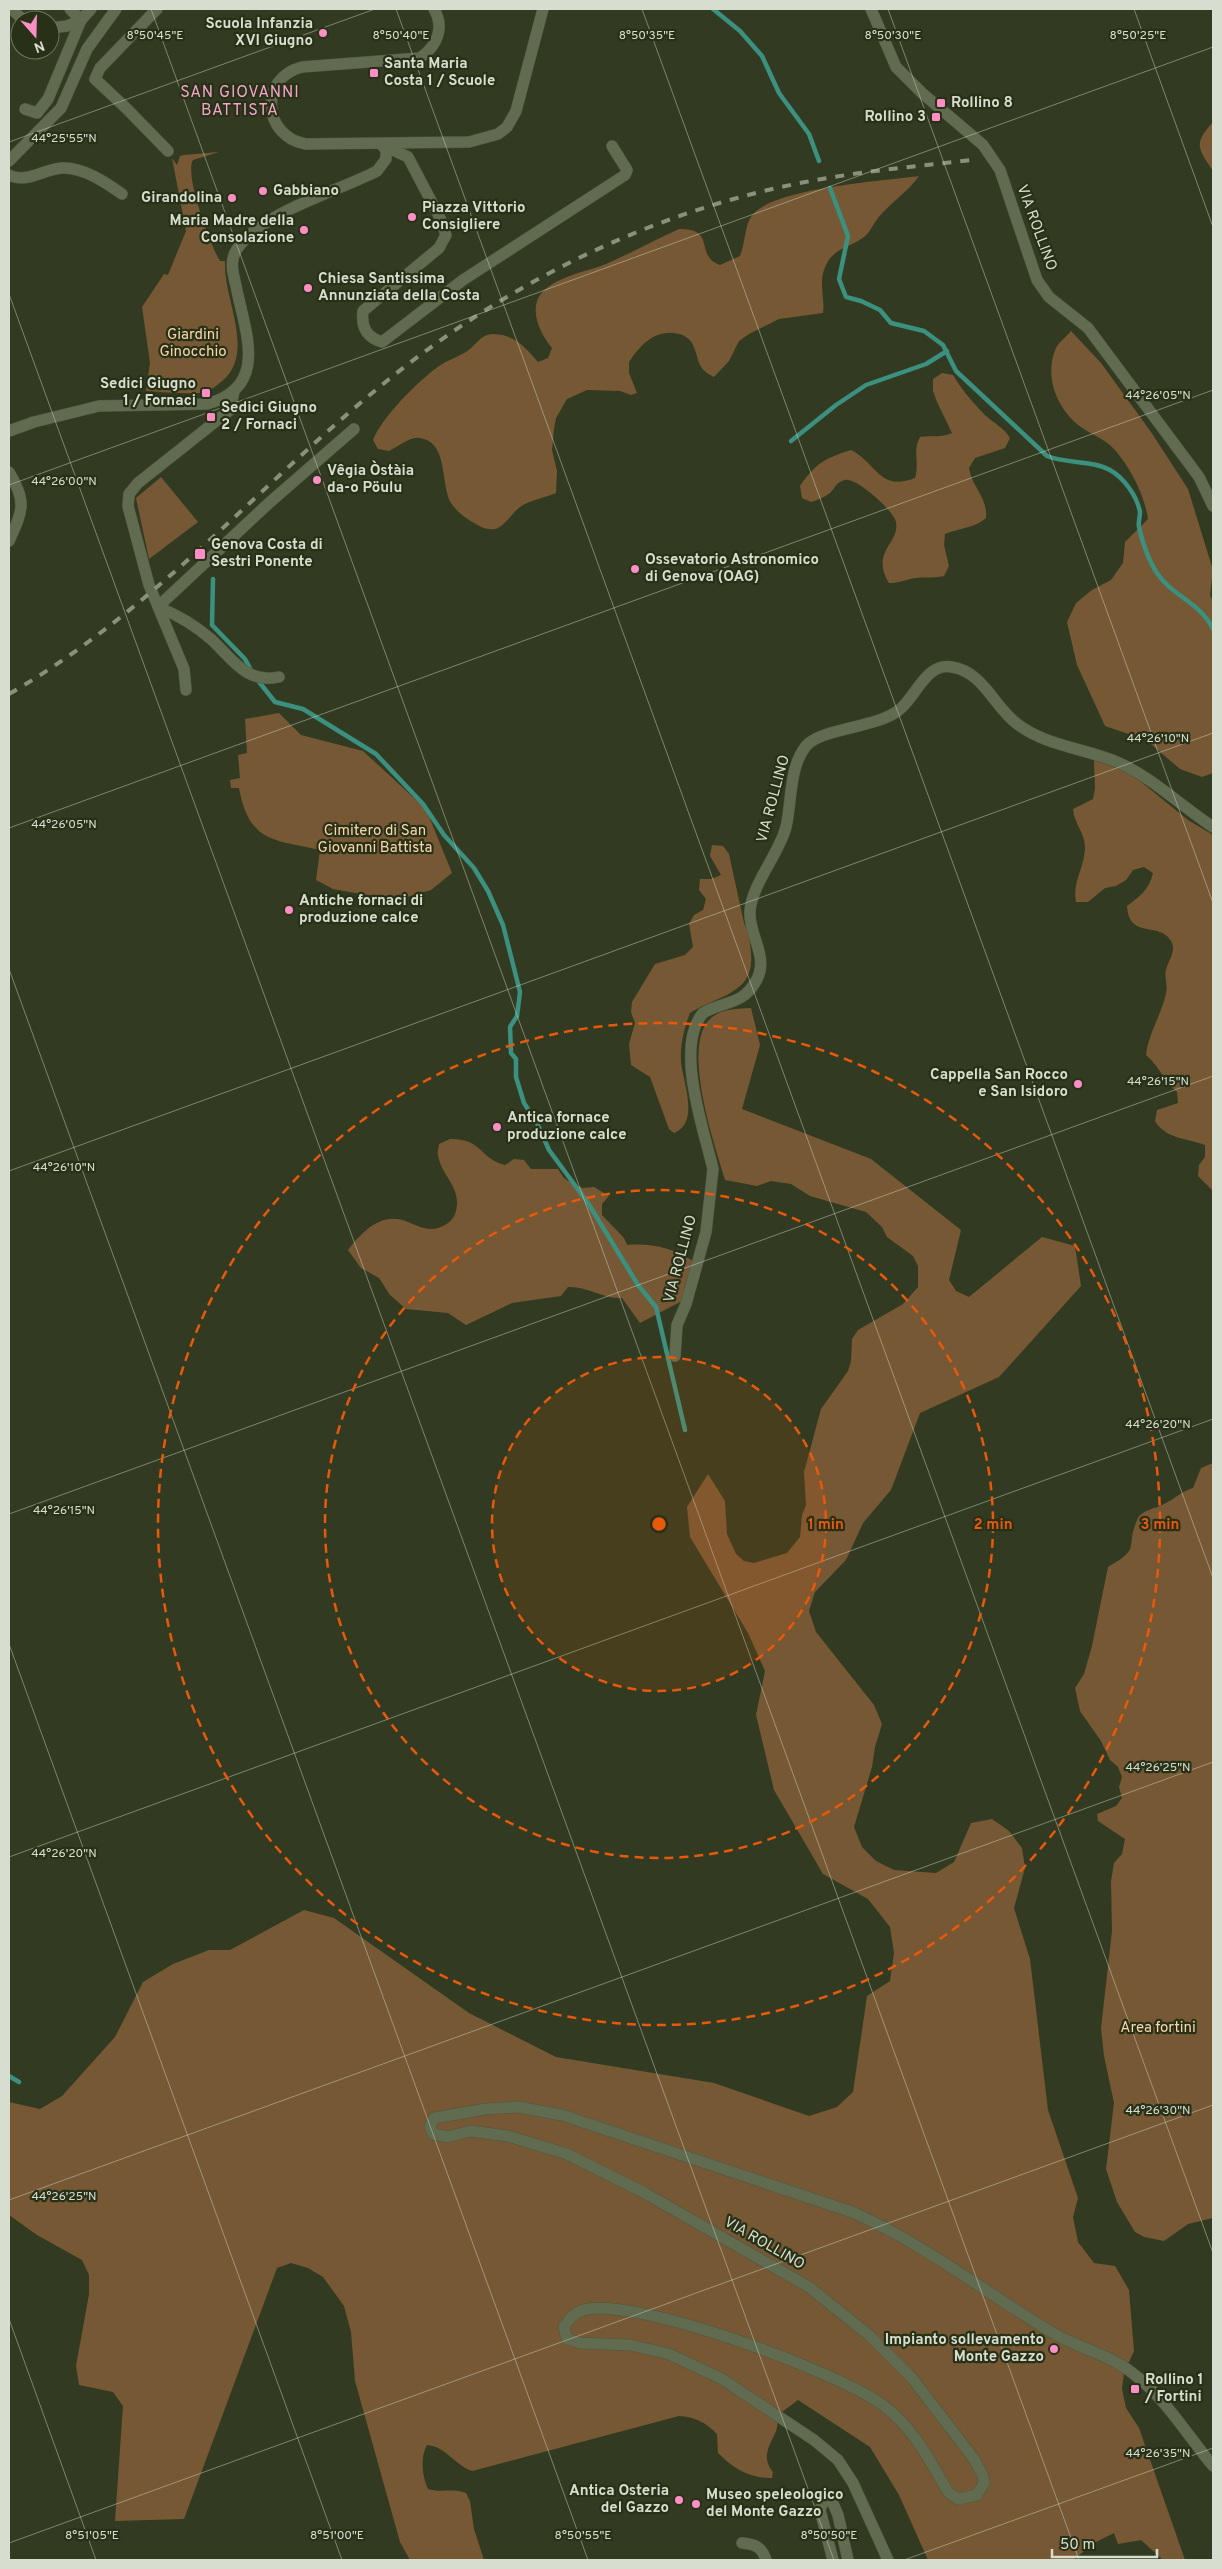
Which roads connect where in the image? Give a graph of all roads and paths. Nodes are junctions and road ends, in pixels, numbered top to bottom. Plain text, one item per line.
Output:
1 (70, 9) edge
2 (91, 9) edge
3 (116, 9) edge
4 (157, 9) edge
5 (434, 9) edge
6 (543, 9) edge
7 (871, 9) edge
8 (81, 20) junction
9 (60, 27) edge
10 (25, 109) dead end
11 (382, 145) junction
12 (612, 146) dead end
13 (168, 151) dead end
14 (9, 161) edge
15 (9, 175) edge
16 (122, 194) dead end
17 (234, 391) junction
18 (354, 429) dead end
19 (9, 432) edge
20 (9, 472) edge
21 (1213, 506) edge
22 (9, 541) edge
23 (160, 608) junction
24 (279, 677) dead end
25 (186, 690) dead end
26 (1213, 827) edge
27 (675, 1356) dead end
28 (1213, 2466) edge
29 (742, 2543) dead end
30 (766, 2560) edge
31 (834, 2560) edge
32 (848, 2560) edge
33 (888, 2560) edge

1 - 8 street
2 - 8 street
3 - 14 street
4 - 13 street
5 - 11 street
6 - 11 street
7 - 21 street, VIA ROLLINO
8 - 9 street
8 - 10 street
11 - 12 street
11 - 17 street
15 - 16 street
17 - 19 street
17 - 23 street
18 - 23 street
20 - 22 street
23 - 24 street
23 - 25 street
26 - 27 street, VIA ROLLINO
28 - 33 street, VIA ROLLINO
29 - 30 street
31 - 32 street

